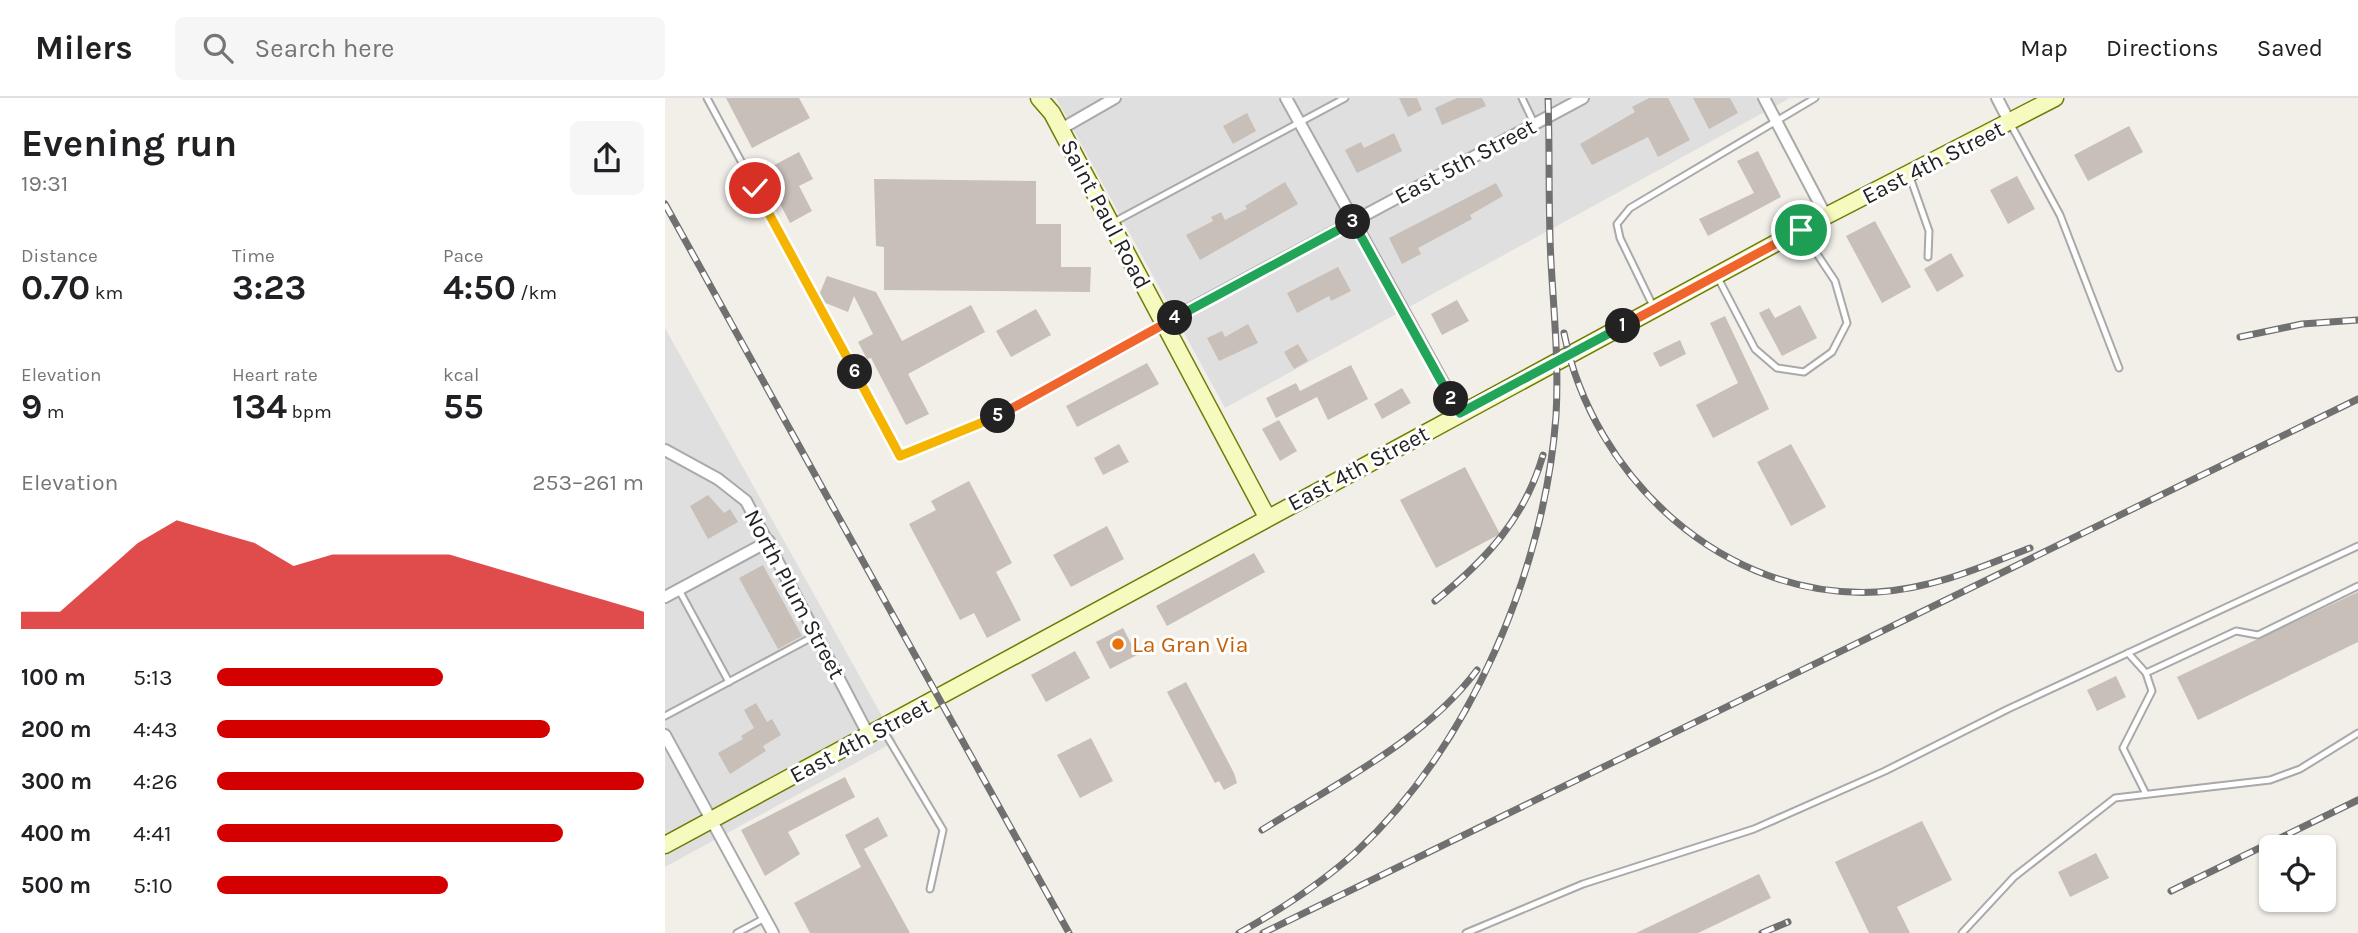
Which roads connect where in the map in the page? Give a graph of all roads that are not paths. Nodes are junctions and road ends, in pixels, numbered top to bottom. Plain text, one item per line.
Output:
1 (707, 98) edge
2 (1039, 98) edge
3 (1115, 98) edge
4 (1286, 98) edge
5 (1345, 98) edge
6 (1522, 98) edge
7 (1583, 98) edge
8 (1764, 98) edge
9 (1815, 98) edge
10 (1997, 98) edge
11 (2055, 98) edge
12 (1775, 119) junction
13 (1299, 123) junction
14 (2010, 123) junction
15 (1534, 124) junction
16 (1061, 129) junction
17 (1909, 174) junction
18 (1826, 216) junction
19 (1352, 222) junction
20 (1111, 224) junction
21 (1801, 230) junction
22 (1928, 257) dead end
23 (1717, 275) junction
24 (1655, 308) junction
25 (1164, 323) junction
26 (2119, 368) dead end
27 (1460, 413) junction
28 (665, 450) edge
29 (676, 455) junction
30 (665, 461) edge
31 (1267, 517) junction
32 (769, 541) junction
33 (2358, 546) edge
34 (2358, 586) edge
35 (679, 590) junction
36 (665, 597) edge
37 (817, 634) junction
38 (2128, 653) junction
39 (2146, 673) junction
40 (729, 682) junction
41 (665, 716) edge
42 (876, 732) junction
43 (2358, 733) edge
44 (665, 735) edge
45 (2146, 794) junction
46 (712, 820) junction
47 (665, 845) edge
48 (930, 889) dead end
49 (765, 918) junction
50 (737, 933) edge
51 (773, 933) edge
52 (1466, 933) edge
53 (1962, 933) edge

1 - 25 lane, East 5th Street
2 - 16 main road, Saint Paul Road
3 - 16 street
4 - 13 street
5 - 13 lane
6 - 15 lane
7 - 15 street, East 5th Street
8 - 12 street
9 - 12 lane
10 - 14 street
11 - 14 main road, East 4th Street
12 - 18 street
12 - 24 lane
13 - 19 street
13 - 20 lane
14 - 17 main road, East 4th Street
14 - 26 lane
15 - 19 street, East 5th Street
16 - 20 main road, Saint Paul Road
17 - 18 main road, East 4th Street
17 - 22 lane
18 - 21 main road, East 4th Street
19 - 25 street, East 5th Street
19 - 27 street
20 - 25 main road, Saint Paul Road
21 - 23 main road, East 4th Street
21 - 23 lane
23 - 24 main road, East 4th Street
24 - 27 main road, East 4th Street
25 - 31 main road, Saint Paul Road
27 - 31 main road, East 4th Street
28 - 29 street, North Plum Street
29 - 30 lane
29 - 32 street, North Plum Street
31 - 42 main road, East 4th Street
32 - 35 street
32 - 37 street, North Plum Street
33 - 38 lane
34 - 39 lane
35 - 36 street
35 - 40 lane
37 - 40 lane
37 - 42 street, North Plum Street
38 - 39 lane
38 - 52 lane
39 - 45 lane
40 - 41 lane
42 - 46 main road, East 4th Street
42 - 48 lane
43 - 45 lane
44 - 46 street
45 - 53 lane
46 - 47 main road, East 4th Street
46 - 49 street
49 - 50 lane
49 - 51 street

